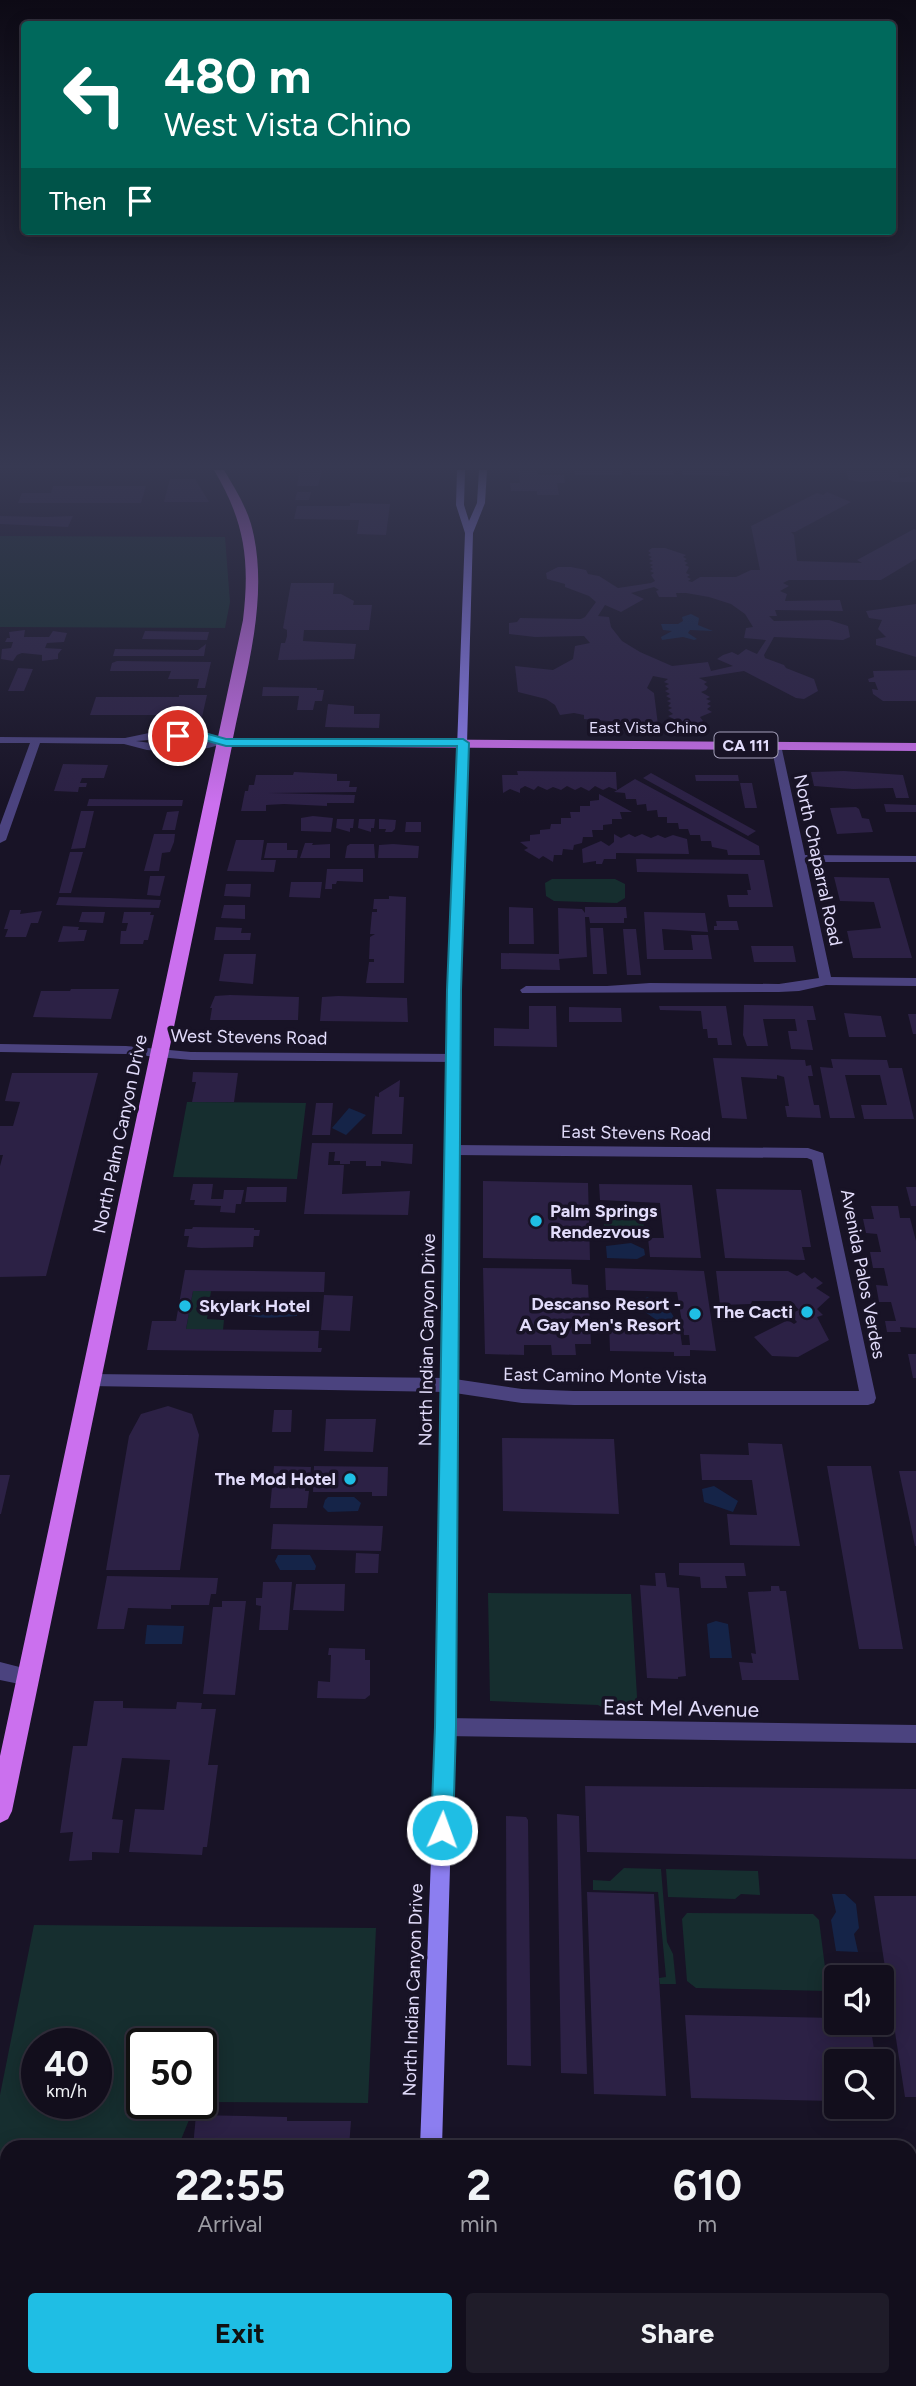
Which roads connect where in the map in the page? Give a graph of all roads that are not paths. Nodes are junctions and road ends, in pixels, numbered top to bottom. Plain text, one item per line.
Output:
1 (255, 581) edge
2 (468, 581) edge
3 (0, 740) edge
4 (36, 741) junction
5 (226, 742) junction
6 (463, 743) junction
7 (776, 745) junction
8 (916, 747) edge
9 (0, 840) edge
10 (800, 858) junction
11 (916, 859) edge
12 (826, 981) junction
13 (916, 982) edge
14 (526, 990) dead end
15 (0, 1048) edge
16 (158, 1053) junction
17 (455, 1058) junction
18 (454, 1150) junction
19 (818, 1157) joint
20 (89, 1380) junction
21 (448, 1385) junction
22 (868, 1398) joint
23 (0, 1671) edge
24 (29, 1677) junction
25 (445, 1727) junction
26 (916, 1734) edge
27 (0, 1811) edge
28 (431, 2140) edge

1 - 5 main road, North Palm Canyon Drive
2 - 6 main road, North Indian Canyon Drive
3 - 4 street
4 - 5 street
4 - 9 street
5 - 6 main road, CA 111
5 - 16 main road, North Palm Canyon Drive
6 - 7 main road, East Vista Chino / CA 111
6 - 17 main road, North Indian Canyon Drive
7 - 8 main road, East Vista Chino / CA 111
7 - 10 street, North Chaparral Road
10 - 11 street
10 - 12 street, North Chaparral Road
12 - 13 street
12 - 14 street
15 - 16 street, West Stevens Road
16 - 17 street, West Stevens Road
16 - 20 main road, North Palm Canyon Drive
17 - 18 main road, North Indian Canyon Drive
18 - 19 street, East Stevens Road
18 - 21 main road, North Indian Canyon Drive
19 - 22 street, Avenida Palos Verdes
20 - 21 street, East Camino Monte Vista
20 - 24 main road, North Palm Canyon Drive
21 - 22 street, East Camino Monte Vista
21 - 25 main road, North Indian Canyon Drive
23 - 24 street
24 - 27 main road, North Palm Canyon Drive
25 - 26 street, East Mel Avenue
25 - 28 main road, North Indian Canyon Drive

